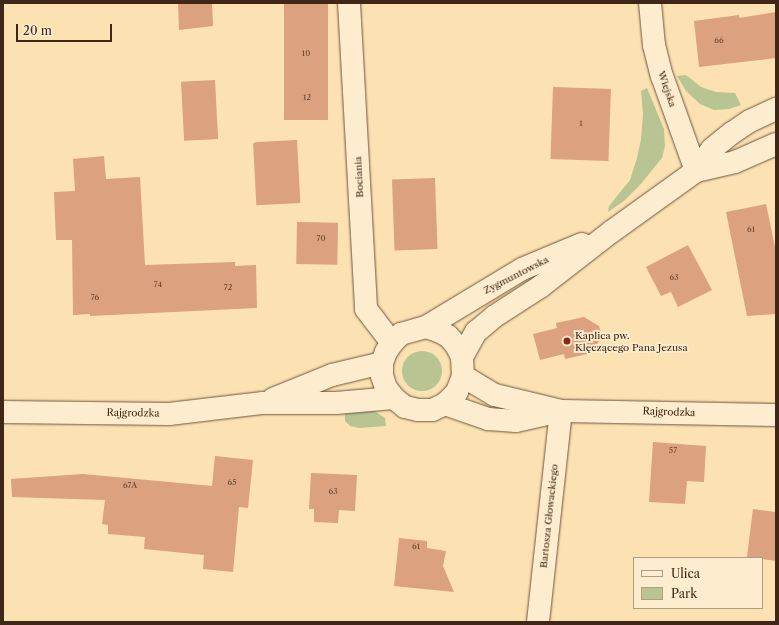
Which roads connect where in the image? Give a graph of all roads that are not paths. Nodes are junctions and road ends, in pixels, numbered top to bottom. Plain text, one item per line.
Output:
1 (349, 3) edge
2 (650, 3) edge
3 (776, 110) edge
4 (776, 144) edge
5 (696, 171) junction
6 (611, 232) junction
7 (426, 327) junction
8 (392, 343) junction
9 (382, 363) junction
10 (463, 366) junction
11 (394, 398) junction
12 (263, 403) junction
13 (445, 404) junction
14 (561, 411) junction
15 (3, 412) edge
16 (776, 416) edge
17 (538, 622) edge

1 - 8 street, Bociania
2 - 5 street, Wiejska
3 - 5 street, Zygmuntowska
4 - 5 street, Zygmuntowska
5 - 6 street, Zygmuntowska
6 - 7 street, Zygmuntowska
6 - 10 street, Zygmuntowska
7 - 8 street
7 - 10 street
8 - 9 street
9 - 11 street
9 - 12 street, Rajgrodzka
10 - 13 street
10 - 14 street, Rajgrodzka
11 - 12 street, Rajgrodzka
11 - 13 street
12 - 15 street, Rajgrodzka
13 - 14 street, Rajgrodzka
14 - 16 street, Rajgrodzka
14 - 17 street, Bartosza Głowackiego

